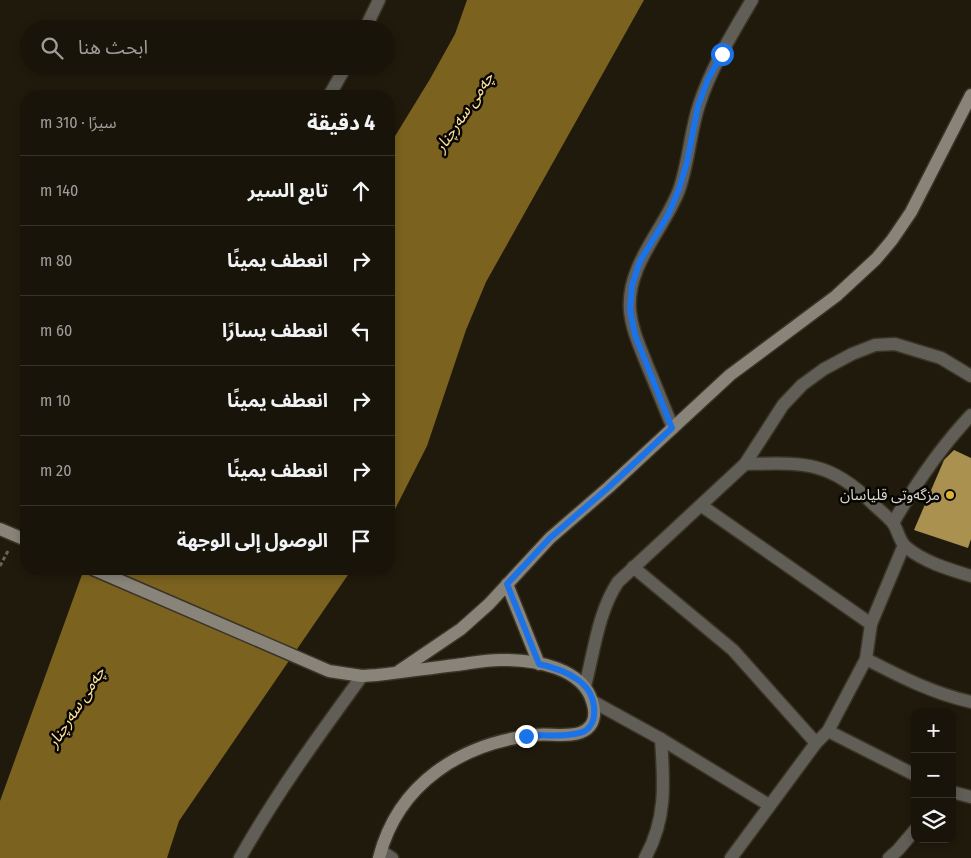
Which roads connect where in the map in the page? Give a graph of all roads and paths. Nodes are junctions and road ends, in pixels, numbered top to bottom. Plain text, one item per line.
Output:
1 (379, 0) edge
2 (752, 0) edge
3 (369, 20) edge
4 (341, 75) edge
5 (332, 90) edge
6 (971, 95) edge
7 (971, 376) edge
8 (971, 415) edge
9 (672, 428) junction
10 (745, 464) junction
11 (702, 506) junction
12 (893, 524) junction
13 (0, 529) edge
14 (20, 537) edge
15 (904, 545) junction
16 (633, 566) junction
17 (107, 575) edge
18 (971, 576) edge
19 (507, 584) junction
20 (870, 624) junction
21 (866, 658) junction
22 (539, 664) junction
23 (395, 673) junction
24 (362, 676) junction
25 (585, 686) junction
26 (592, 701) junction
27 (971, 702) edge
28 (828, 731) junction
29 (661, 739) junction
30 (816, 743) junction
31 (911, 773) edge
32 (956, 793) edge
33 (971, 797) edge
34 (769, 805) junction
35 (911, 835) edge
36 (384, 856) edge
37 (240, 858) edge
38 (645, 858) edge
39 (731, 858) edge
40 (889, 858) edge

1 - 3 street
2 - 9 street
4 - 5 street
6 - 9 street
7 - 10 street
8 - 12 street
9 - 19 street
10 - 11 street
10 - 12 street
11 - 16 street
11 - 20 street
12 - 15 street
13 - 14 street
15 - 18 street
15 - 20 street
16 - 25 street
16 - 30 street
17 - 24 street
19 - 22 street
19 - 23 street
20 - 21 street
21 - 27 street
21 - 28 street
22 - 23 street
22 - 25 street
23 - 24 street
24 - 37 street
25 - 26 street
26 - 29 street
26 - 36 street
28 - 30 street
28 - 31 street
29 - 34 street
29 - 38 street
30 - 34 street
32 - 33 street
34 - 39 street
35 - 40 street

